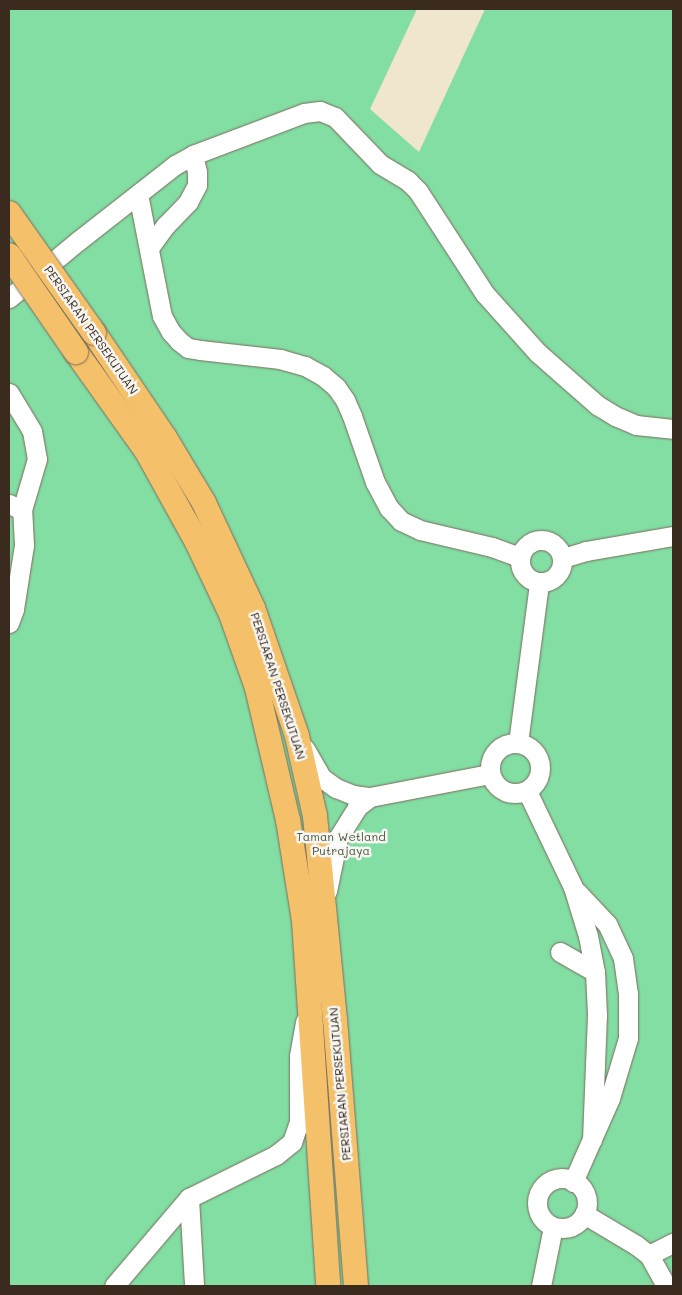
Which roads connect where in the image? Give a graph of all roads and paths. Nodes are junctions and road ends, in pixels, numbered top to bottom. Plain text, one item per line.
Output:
1 (193, 155) junction
2 (138, 194) junction
3 (9, 213) edge
4 (149, 248) junction
5 (9, 255) edge
6 (9, 298) edge
7 (9, 393) edge
8 (673, 429) edge
9 (15, 507) edge
10 (673, 536) edge
11 (520, 557) junction
12 (563, 558) junction
13 (539, 583) junction
14 (9, 623) edge
15 (297, 736) junction
16 (518, 743) junction
17 (489, 774) junction
18 (527, 790) junction
19 (370, 797) junction
20 (573, 887) junction
21 (324, 905) junction
22 (560, 952) dead end
23 (595, 972) junction
24 (310, 1003) junction
25 (592, 1140) junction
26 (573, 1182) junction
27 (188, 1198) junction
28 (584, 1214) junction
29 (553, 1227) junction
30 (673, 1243) edge
31 (648, 1255) junction
32 (114, 1286) edge
33 (194, 1286) edge
34 (328, 1286) edge
35 (356, 1286) edge
36 (541, 1286) edge
37 (666, 1286) edge

1 - 2 street
1 - 4 street
1 - 8 street
2 - 4 street
2 - 6 street
3 - 15 main road, PERSIARAN PERSEKUTUAN, bridge
4 - 11 street
5 - 24 main road, PERSIARAN PERSEKUTUAN, bridge
7 - 9 street
9 - 14 street
10 - 12 street
11 - 12 street
11 - 13 street
12 - 13 street
13 - 16 street
15 - 19 street
15 - 21 main road, PERSIARAN PERSEKUTUAN
16 - 17 street
16 - 18 street
17 - 18 street
17 - 19 street
18 - 20 street
19 - 21 street
20 - 23 street
20 - 25 street
21 - 35 main road, PERSIARAN PERSEKUTUAN
22 - 23 street
23 - 25 street
24 - 27 street
24 - 34 main road, PERSIARAN PERSEKUTUAN
25 - 26 street
26 - 28 street
26 - 29 street
27 - 32 street
27 - 33 street
28 - 29 street
28 - 31 street
29 - 36 street
30 - 31 street
31 - 37 street

